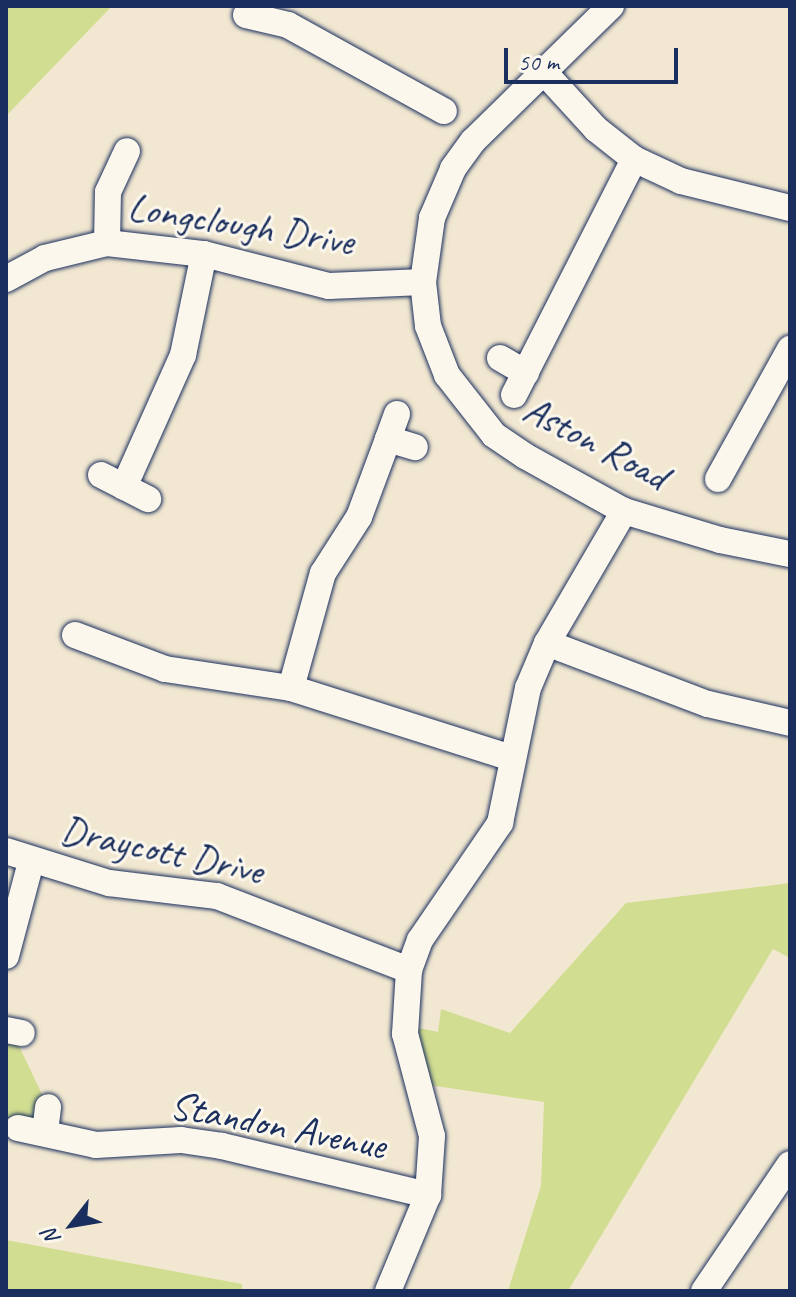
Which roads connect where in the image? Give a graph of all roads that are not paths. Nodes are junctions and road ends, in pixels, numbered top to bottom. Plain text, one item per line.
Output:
1 (611, 6) edge
2 (246, 15) dead end
3 (283, 16) edge
4 (543, 71) junction
5 (444, 111) dead end
6 (127, 151) dead end
7 (634, 159) junction
8 (790, 208) edge
9 (107, 243) junction
10 (204, 254) junction
11 (6, 279) edge
12 (423, 282) junction
13 (790, 349) edge
14 (500, 358) dead end
15 (397, 414) dead end
16 (388, 439) junction
17 (415, 447) dead end
18 (718, 479) dead end
19 (148, 499) dead end
20 (624, 511) junction
21 (790, 554) edge
22 (75, 635) dead end
23 (547, 643) junction
24 (291, 688) junction
25 (790, 723) edge
26 (512, 758) junction
27 (6, 851) edge
28 (31, 862) junction
29 (6, 956) edge
30 (409, 970) junction
31 (18, 1128) dead end
32 (790, 1164) edge
33 (428, 1195) junction
34 (713, 1288) edge
35 (388, 1291) edge

1 - 4 street, Aston Road
2 - 3 street
3 - 5 street
4 - 7 street
4 - 12 street, Aston Road
6 - 9 street
7 - 8 street
7 - 14 street
9 - 10 street, Longclough Drive
9 - 11 street, Longclough Drive
10 - 12 street, Longclough Drive
10 - 19 street
12 - 20 street, Aston Road
13 - 18 street
15 - 16 street
16 - 17 street
16 - 24 street
20 - 21 street, Aston Road
20 - 23 street
22 - 24 street
23 - 25 street
23 - 26 street
24 - 26 street
26 - 30 street
27 - 28 street, Draycott Drive
28 - 29 street, Draycott Drive
28 - 30 street, Draycott Drive
30 - 33 street
31 - 33 street, Standon Avenue
32 - 34 street
33 - 35 street

